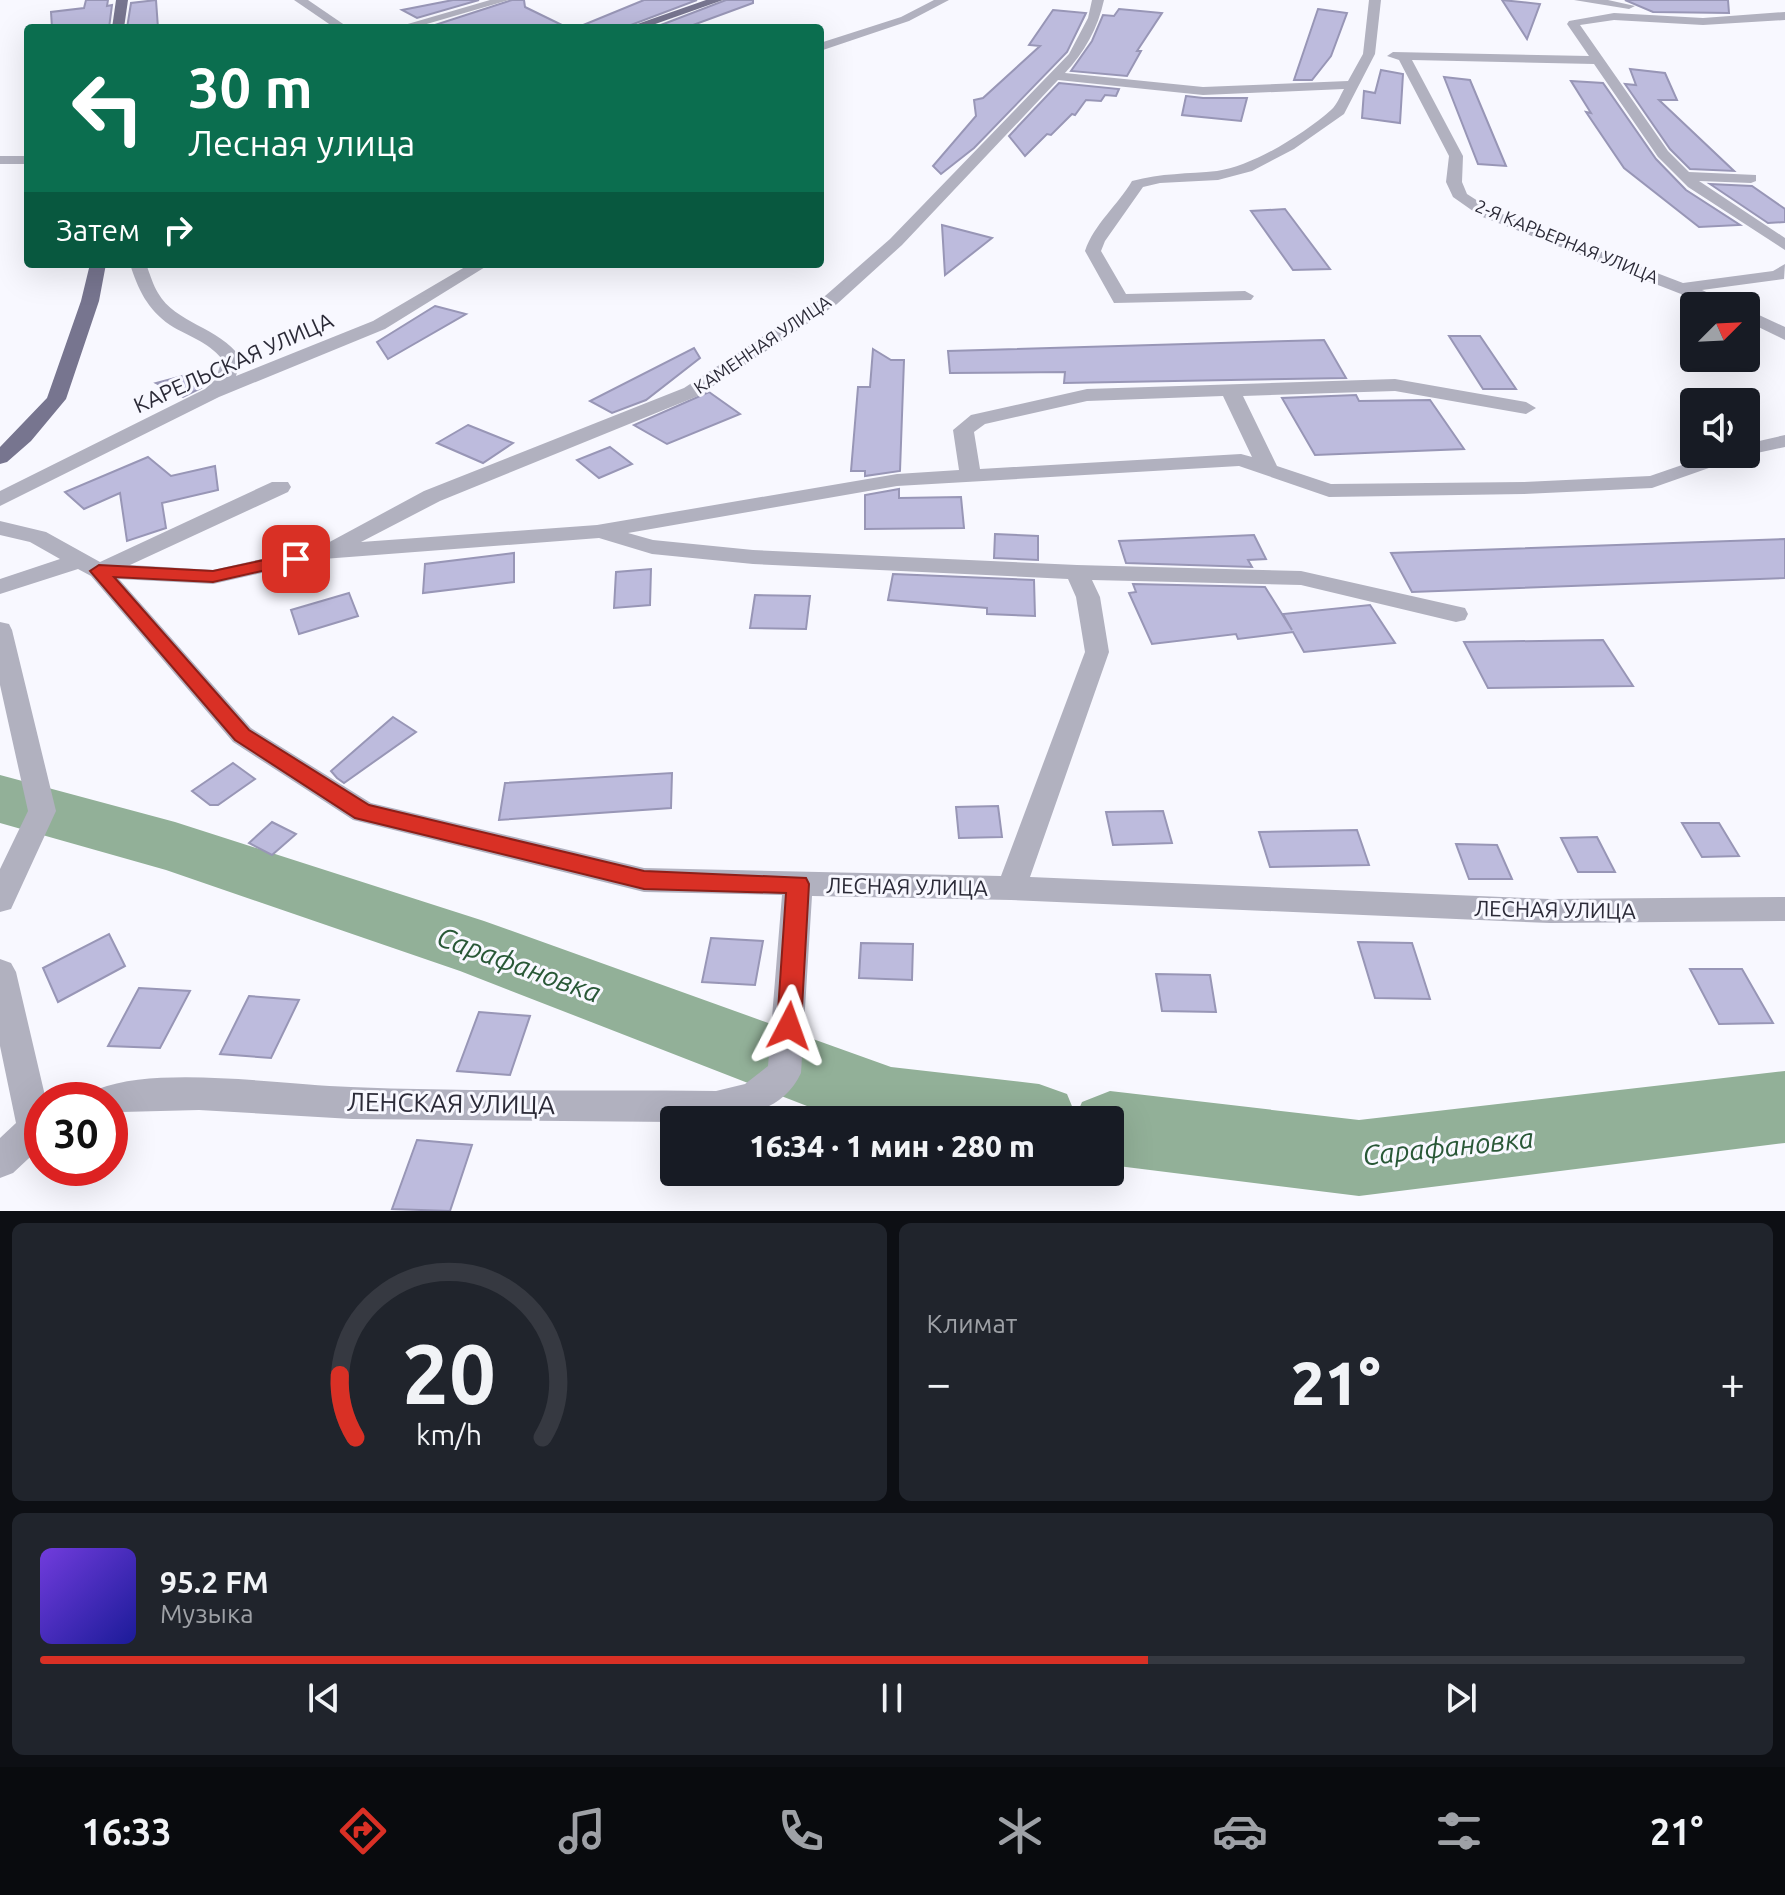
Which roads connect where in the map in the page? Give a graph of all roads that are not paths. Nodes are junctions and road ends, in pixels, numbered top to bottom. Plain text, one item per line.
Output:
1 (122, 0) edge
2 (300, 0) edge
3 (717, 0) edge
4 (943, 0) edge
5 (1098, 0) edge
6 (1375, 0) edge
7 (1580, 0) edge
8 (497, 1) edge
9 (1647, 8) dead end
10 (1785, 16) edge
11 (1581, 20) junction
12 (119, 24) edge
13 (337, 24) edge
14 (414, 24) edge
15 (644, 24) edge
16 (824, 46) edge
17 (1369, 54) junction
18 (1404, 57) junction
19 (1599, 60) junction
20 (1054, 76) junction
21 (1352, 85) junction
22 (24, 160) edge
23 (3, 161) edge
24 (1685, 176) junction
25 (1751, 178) dead end
26 (1785, 245) edge
27 (97, 268) edge
28 (139, 268) edge
29 (475, 268) edge
30 (1785, 269) edge
31 (1682, 288) junction
32 (1692, 292) edge
33 (1245, 296) dead end
34 (1760, 321) edge
35 (1785, 334) edge
36 (1231, 392) junction
37 (212, 393) junction
38 (1526, 408) dead end
39 (1785, 441) edge
40 (1760, 447) edge
41 (0, 458) edge
42 (1693, 468) edge
43 (1269, 470) junction
44 (971, 476) junction
45 (280, 487) dead end
46 (0, 499) edge
47 (0, 528) edge
48 (597, 532) junction
49 (323, 552) junction
50 (90, 566) junction
51 (1077, 572) junction
52 (0, 587) edge
53 (1456, 614) dead end
54 (1, 643) edge
55 (798, 884) junction
56 (1011, 888) junction
57 (0, 900) edge
58 (1785, 909) edge
59 (0, 972) edge
60 (27, 1082) edge
61 (128, 1096) edge
62 (24, 1140) edge
63 (0, 1161) edge

1 - 12 main road
2 - 13 street
3 - 15 main road
4 - 16 street
5 - 20 street, КАМЕННАЯ УЛИЦА
6 - 17 street
7 - 9 street
7 - 11 street
8 - 14 street
10 - 11 street
11 - 19 street
17 - 18 street
17 - 21 street
18 - 19 street
18 - 31 street, 2-Я КАРЬЕРНАЯ УЛИЦА
19 - 24 street
20 - 21 street
20 - 49 street, КАМЕННАЯ УЛИЦА
21 - 33 street
22 - 23 street
24 - 25 street
24 - 26 street
27 - 41 main road
28 - 37 street
29 - 37 street, КАРЕЛЬСКАЯ УЛИЦА
30 - 31 street
31 - 32 street, 2-Я КАРЬЕРНАЯ УЛИЦА
34 - 35 street
36 - 38 street
36 - 43 street
36 - 44 street
37 - 46 street, КАРЕЛЬСКАЯ УЛИЦА
39 - 40 street
42 - 43 street
43 - 44 street
44 - 48 street
45 - 50 street
47 - 50 street, ЛЕСНАЯ УЛИЦА
48 - 49 street
48 - 51 street
49 - 50 street
50 - 52 street
50 - 55 street, ЛЕСНАЯ УЛИЦА
51 - 53 street
51 - 56 street
54 - 57 street
55 - 56 street, ЛЕСНАЯ УЛИЦА
55 - 61 street, ЛЕНСКАЯ УЛИЦА
56 - 58 street, ЛЕСНАЯ УЛИЦА
59 - 60 street
62 - 63 street

